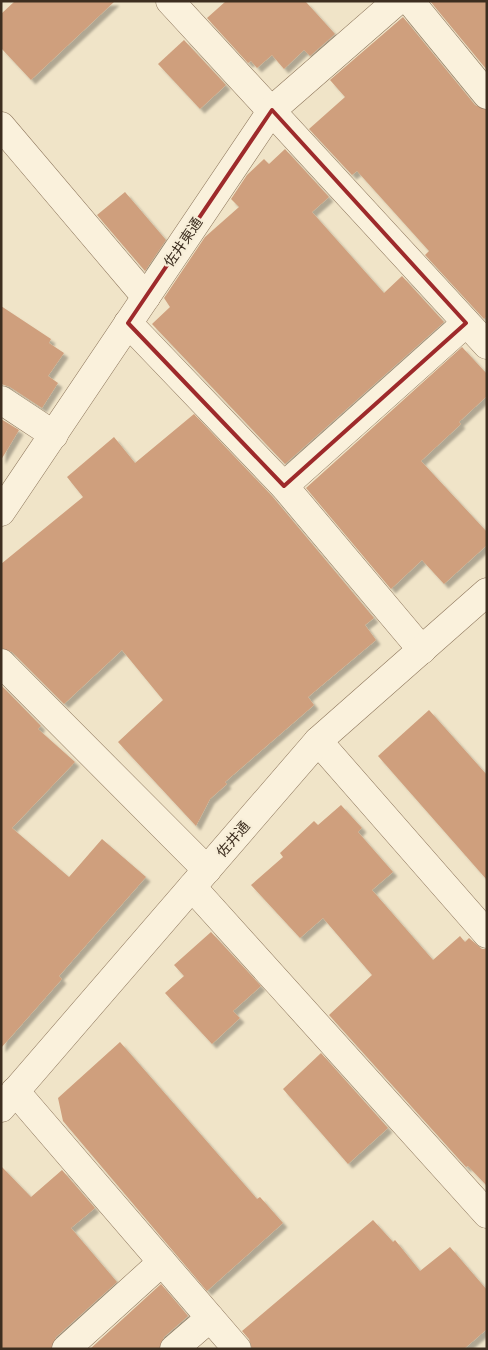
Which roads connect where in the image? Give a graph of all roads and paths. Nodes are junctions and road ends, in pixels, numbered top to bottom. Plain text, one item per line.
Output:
1 (170, 1) edge
2 (397, 1) edge
3 (410, 1) edge
4 (487, 95) edge
5 (272, 110) junction
6 (1, 126) edge
7 (146, 296) junction
8 (466, 322) junction
9 (128, 323) junction
10 (487, 345) edge
11 (1, 400) edge
12 (54, 435) junction
13 (284, 486) junction
14 (1, 512) edge
15 (487, 592) edge
16 (422, 650) junction
17 (1, 662) edge
18 (318, 741) junction
19 (200, 878) junction
20 (487, 934) edge
21 (8, 1099) edge
22 (487, 1214) edge
23 (162, 1262) junction
24 (210, 1318) junction
25 (66, 1349) edge
26 (174, 1349) edge
27 (237, 1349) edge

1 - 5 street
2 - 5 street, 佐井東通
3 - 4 street
5 - 7 street, 佐井東通
5 - 8 street
6 - 7 street
7 - 9 street, 佐井東通
8 - 10 street
8 - 13 street
9 - 12 street, 佐井東通
9 - 13 street
11 - 12 street
12 - 14 street, 佐井東通
13 - 16 street
15 - 16 street, 佐井通
16 - 18 street, 佐井通
17 - 19 street
18 - 19 street, 佐井通
18 - 20 street
19 - 21 street, 佐井通
19 - 22 street
21 - 23 street
23 - 24 street
23 - 25 street
24 - 26 street
24 - 27 street

